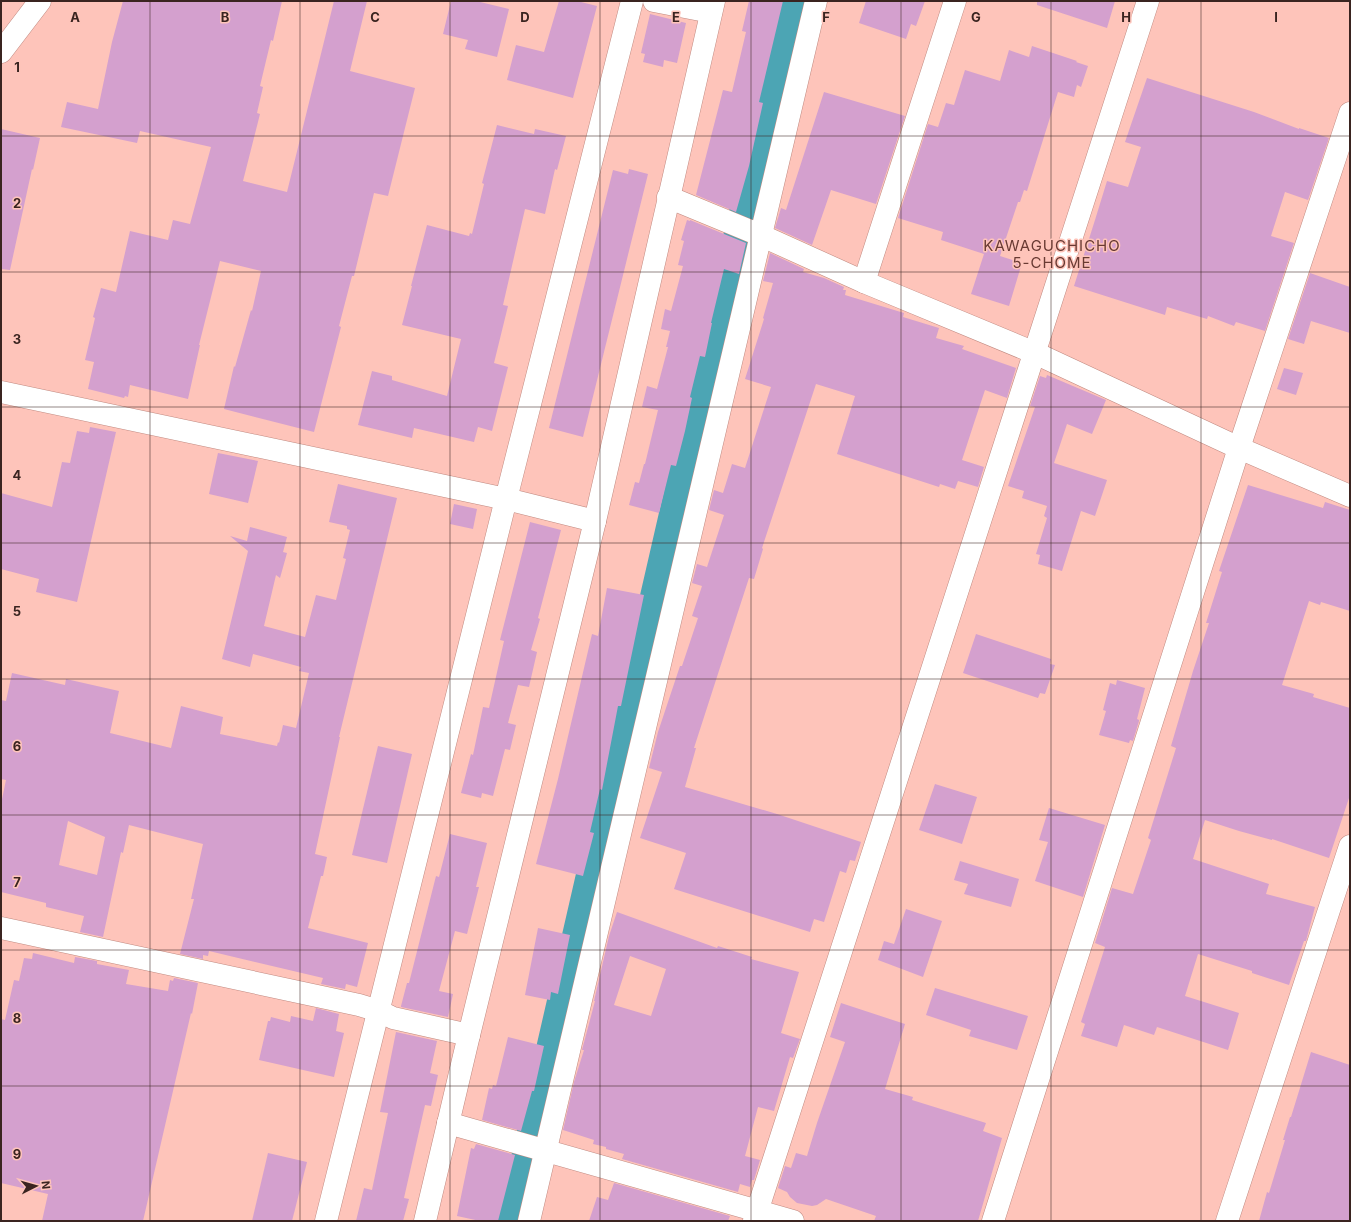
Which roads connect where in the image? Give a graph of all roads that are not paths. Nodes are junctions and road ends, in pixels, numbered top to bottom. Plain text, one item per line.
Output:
1 (40, 1) edge
2 (632, 1) edge
3 (654, 1) edge
4 (816, 1) edge
5 (955, 1) edge
6 (1148, 1) edge
7 (712, 7) edge
8 (1, 52) edge
9 (1350, 113) edge
10 (668, 197) junction
11 (760, 236) junction
12 (864, 282) junction
13 (1035, 353) junction
14 (1, 392) edge
15 (1239, 448) junction
16 (1350, 496) edge
17 (506, 499) junction
18 (594, 521) junction
19 (1350, 846) edge
20 (1, 928) edge
21 (379, 1011) junction
22 (469, 1035) junction
23 (448, 1123) junction
24 (546, 1150) junction
25 (755, 1216) edge
26 (326, 1221) edge
27 (425, 1221) edge
28 (529, 1221) edge
29 (793, 1221) edge
30 (994, 1221) edge
31 (1227, 1221) edge

1 - 8 street
2 - 17 street
3 - 7 street
4 - 11 street
5 - 12 street
6 - 13 street
7 - 10 street
9 - 15 street
10 - 11 street
10 - 18 street
11 - 12 street
11 - 24 street
12 - 13 street
13 - 15 street
13 - 25 street
14 - 17 street
15 - 16 street
15 - 30 street
17 - 18 street
17 - 21 street
18 - 22 street
19 - 31 street
20 - 21 street
21 - 22 street
21 - 26 street
22 - 23 street
23 - 24 street
23 - 27 street
24 - 25 street
24 - 28 street
25 - 29 street

